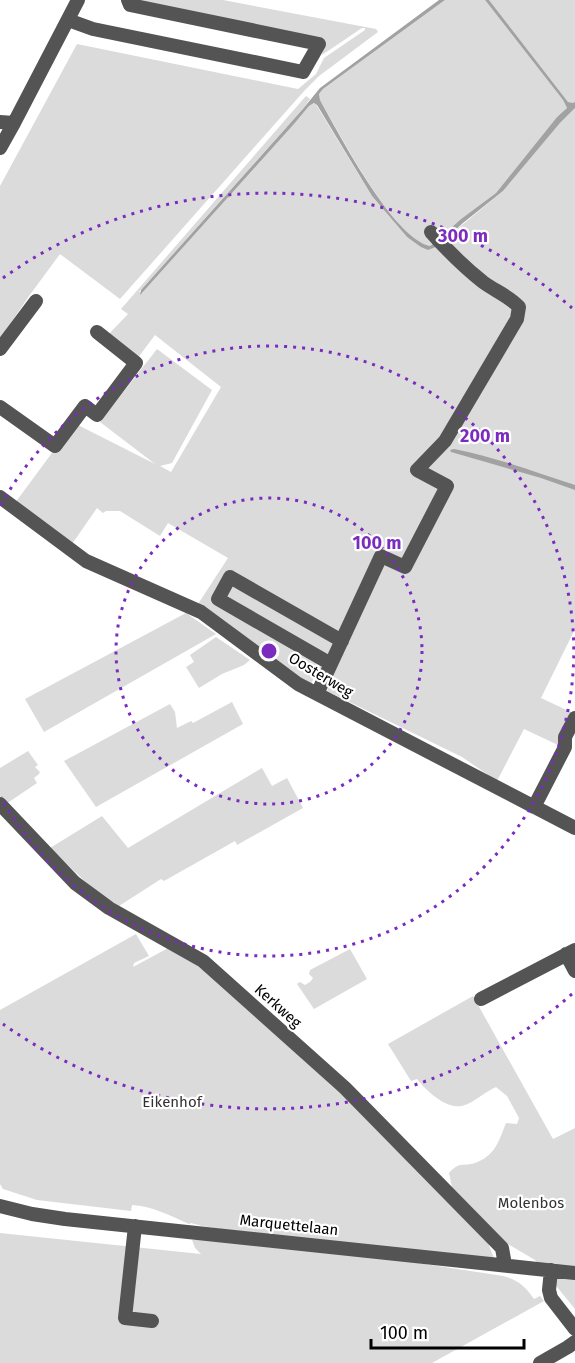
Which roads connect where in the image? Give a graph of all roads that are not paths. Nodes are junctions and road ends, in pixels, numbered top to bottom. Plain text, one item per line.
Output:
1 (78, 0) edge
2 (128, 0) edge
3 (68, 20) junction
4 (7, 122) edge
5 (0, 148) edge
6 (436, 238) dead end
7 (36, 301) dead end
8 (97, 332) dead end
9 (0, 349) edge
10 (0, 407) edge
11 (0, 497) edge
12 (342, 641) junction
13 (331, 664) junction
14 (317, 694) junction
15 (575, 718) edge
16 (0, 804) edge
17 (534, 807) junction
18 (575, 828) edge
19 (571, 952) edge
20 (575, 971) edge
21 (481, 999) dead end
22 (0, 1206) edge
23 (135, 1226) junction
24 (505, 1265) junction
25 (551, 1270) junction
26 (575, 1272) edge
27 (152, 1321) dead end
28 (575, 1329) edge
29 (575, 1342) edge
30 (540, 1363) edge

1 - 3 street
2 - 3 street
3 - 4 street
4 - 5 street
6 - 12 street
7 - 9 street
8 - 10 street
11 - 14 street, Oosterweg
12 - 13 street
12 - 13 street
13 - 14 street
14 - 17 street, Oosterweg
15 - 17 street
16 - 24 street, Kerkweg
17 - 18 street, Oosterweg
19 - 20 street
19 - 21 street
22 - 23 street, Marquettelaan
23 - 24 street, Marquettelaan
23 - 27 street
24 - 25 street, Marquettelaan
25 - 26 street, Marquettelaan
25 - 28 street
29 - 30 street

